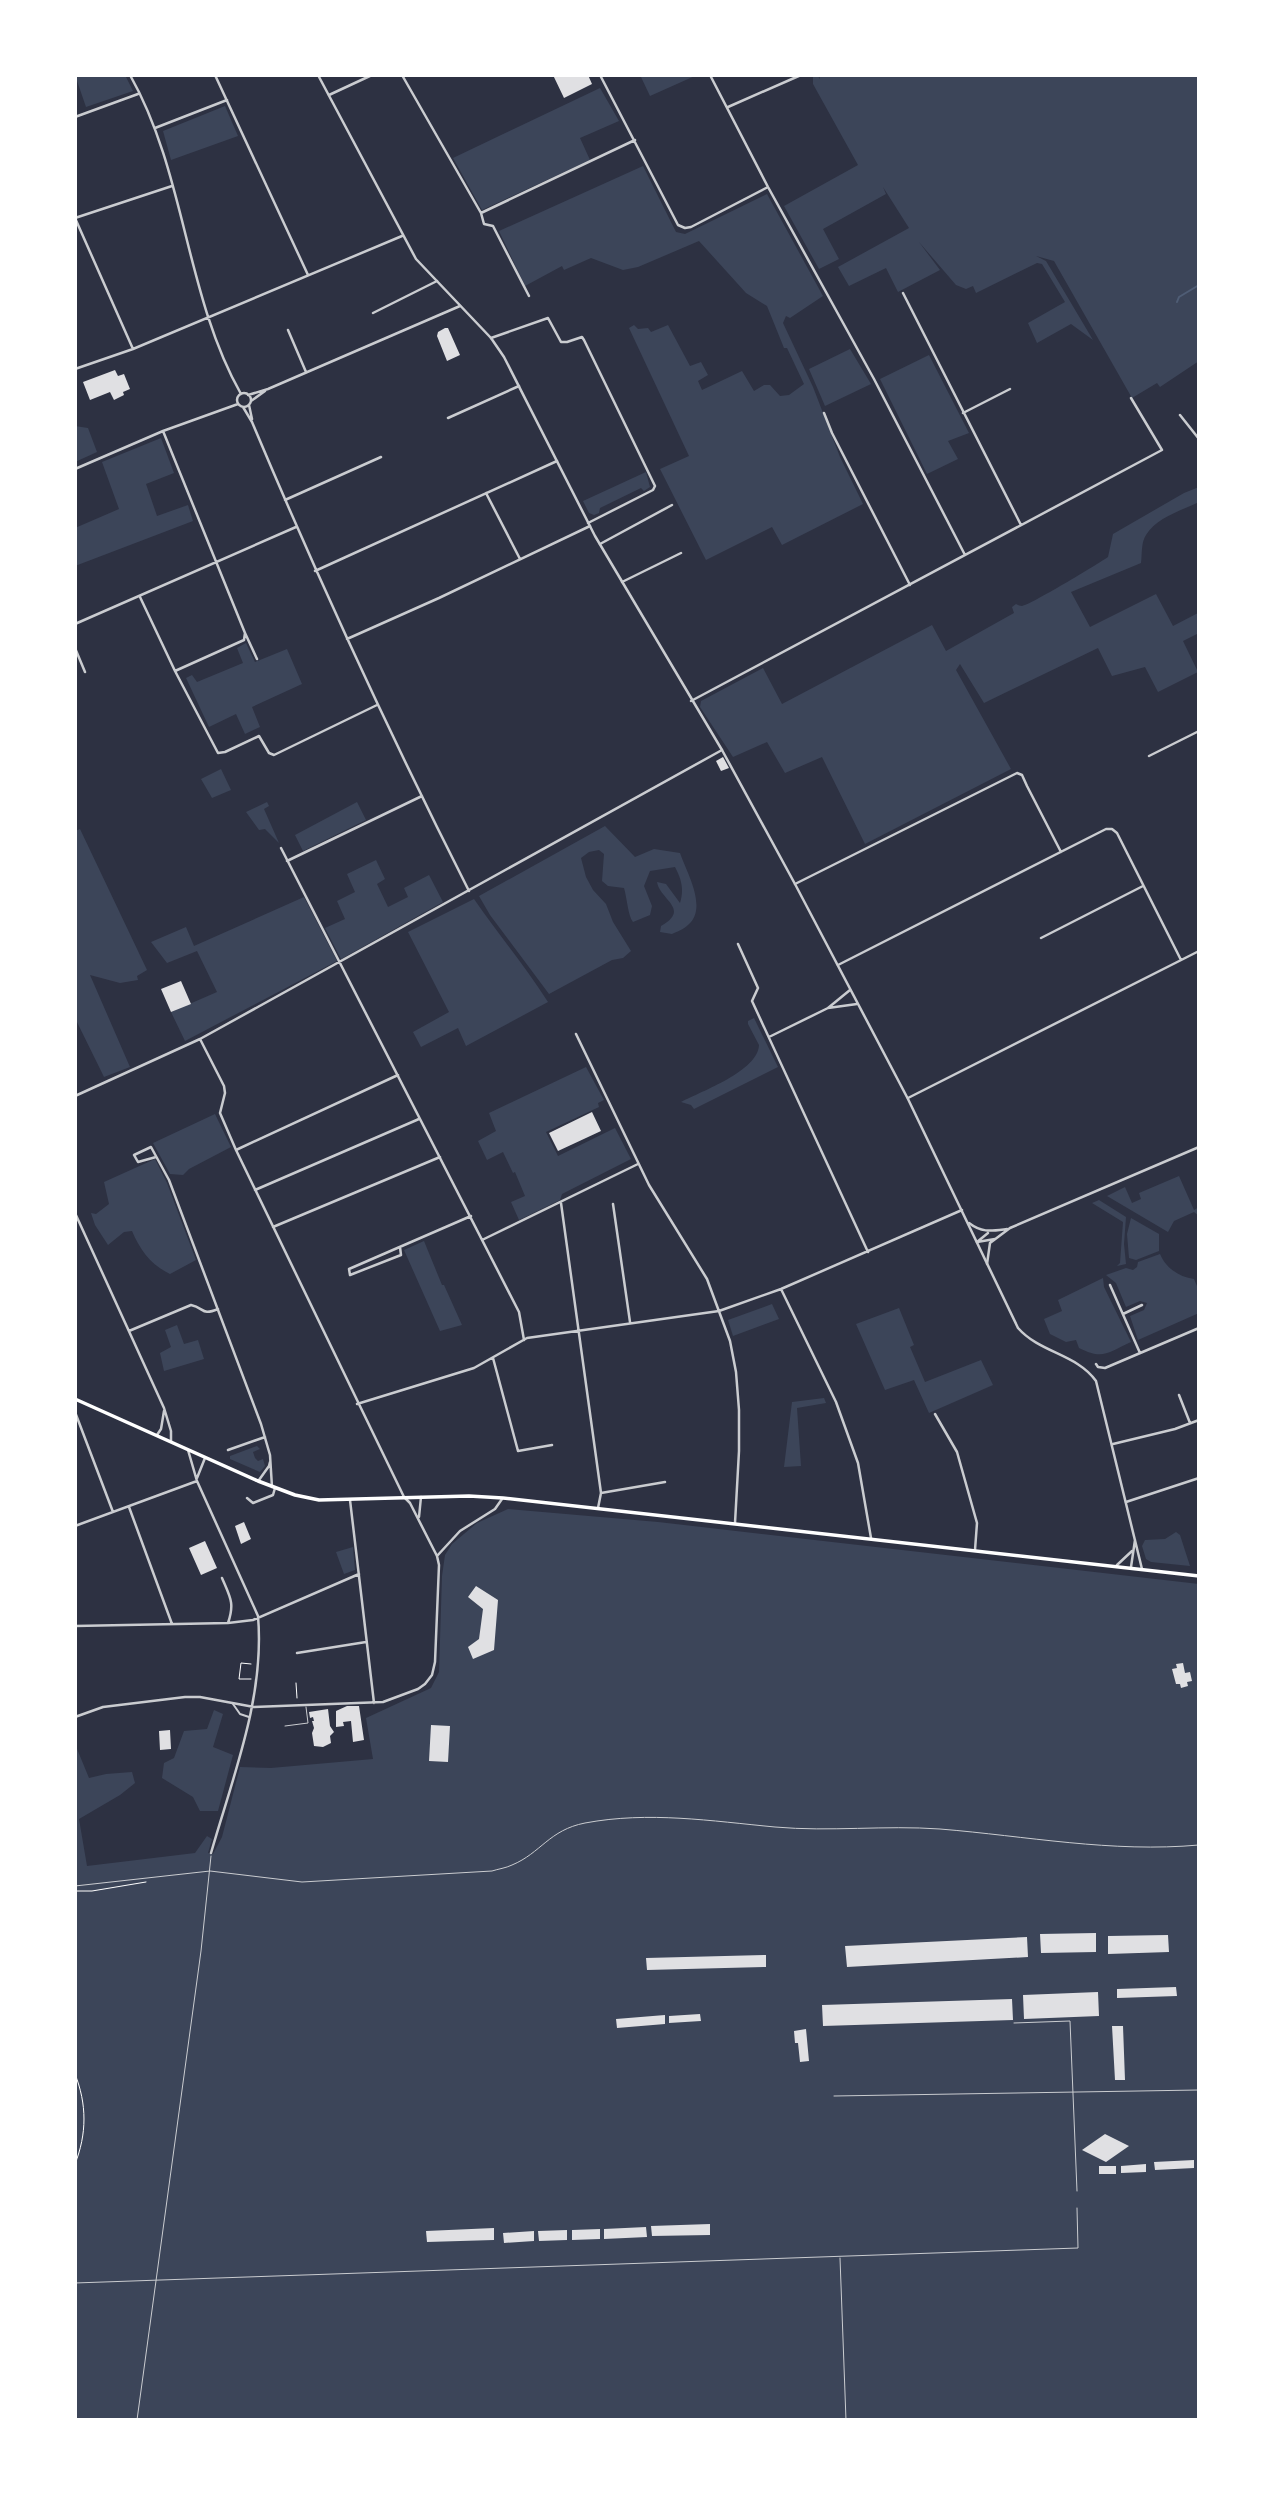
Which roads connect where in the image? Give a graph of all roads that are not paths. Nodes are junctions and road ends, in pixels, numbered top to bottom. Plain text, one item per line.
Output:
1 (130, 75) edge
2 (215, 75) edge
3 (318, 75) edge
4 (372, 75) edge
5 (402, 75) edge
6 (600, 75) edge
7 (710, 75) edge
8 (801, 75) edge
9 (139, 93) junction
10 (329, 95) junction
11 (227, 100) junction
12 (728, 107) junction
13 (75, 117) edge
14 (155, 129) junction
15 (635, 140) junction
16 (173, 185) junction
17 (768, 187) junction
18 (481, 213) junction
19 (75, 218) edge
20 (402, 236) junction
21 (309, 276) junction
22 (436, 281) junction
23 (903, 293) dead end
24 (529, 296) dead end
25 (460, 306) junction
26 (373, 313) dead end
27 (208, 318) junction
28 (288, 330) dead end
29 (491, 338) junction
30 (133, 349) junction
31 (75, 369) edge
32 (306, 373) junction
33 (519, 386) junction
34 (268, 389) junction
35 (1010, 389) dead end
36 (242, 394) junction
37 (248, 395) junction
38 (1130, 398) dead end
39 (250, 403) junction
40 (240, 406) junction
41 (963, 413) junction
42 (824, 414) dead end
43 (1180, 415) dead end
44 (448, 418) dead end
45 (252, 422) junction
46 (163, 431) junction
47 (1199, 439) edge
48 (381, 457) dead end
49 (557, 461) junction
50 (75, 469) edge
51 (486, 494) junction
52 (285, 500) junction
53 (672, 505) dead end
54 (589, 525) junction
55 (1021, 525) junction
56 (296, 527) junction
57 (600, 544) junction
58 (681, 553) dead end
59 (965, 556) junction
60 (520, 560) junction
61 (216, 561) junction
62 (316, 570) junction
63 (622, 582) junction
64 (910, 585) junction
65 (140, 597) junction
66 (75, 624) edge
67 (245, 633) junction
68 (347, 639) junction
69 (75, 648) edge
70 (257, 659) dead end
71 (175, 671) junction
72 (85, 672) dead end
73 (691, 701) junction
74 (378, 705) junction
75 (1199, 731) edge
76 (722, 750) junction
77 (1149, 757) dead end
78 (422, 796) junction
79 (281, 848) dead end
80 (1061, 852) junction
81 (287, 861) junction
82 (795, 884) junction
83 (1143, 886) junction
84 (469, 891) junction
85 (1041, 938) dead end
86 (738, 944) dead end
87 (1199, 952) edge
88 (1181, 960) junction
89 (340, 962) junction
90 (837, 966) junction
91 (849, 990) junction
92 (857, 1004) junction
93 (828, 1008) junction
94 (576, 1034) dead end
95 (769, 1037) junction
96 (200, 1039) junction
97 (398, 1075) junction
98 (75, 1096) edge
99 (908, 1099) junction
100 (420, 1118) junction
101 (1199, 1147) edge
102 (236, 1150) junction
103 (156, 1157) junction
104 (440, 1157) junction
105 (638, 1164) junction
106 (255, 1190) junction
107 (561, 1203) junction
108 (613, 1204) dead end
109 (962, 1210) junction
110 (75, 1213) edge
111 (471, 1216) junction
112 (969, 1223) junction
113 (273, 1227) junction
114 (1010, 1228) junction
115 (991, 1231) junction
116 (996, 1239) junction
117 (482, 1240) junction
118 (977, 1242) junction
119 (400, 1247) junction
120 (868, 1252) junction
121 (988, 1264) junction
122 (1110, 1285) dead end
123 (781, 1289) junction
124 (1142, 1305) dead end
125 (218, 1309) junction
126 (719, 1311) junction
127 (1123, 1314) junction
128 (630, 1323) junction
129 (1199, 1328) edge
130 (579, 1330) junction
131 (129, 1331) junction
132 (524, 1340) junction
133 (1140, 1353) junction
134 (493, 1358) junction
135 (1096, 1364) dead end
136 (1179, 1395) dead end
137 (75, 1399) edge
138 (357, 1404) junction
139 (164, 1408) junction
140 (75, 1412) edge
141 (935, 1414) dead end
142 (1199, 1420) edge
143 (1190, 1423) junction
144 (157, 1435) junction
145 (265, 1437) junction
146 (171, 1441) junction
147 (1113, 1444) junction
148 (552, 1445) dead end
149 (188, 1450) junction
150 (228, 1450) dead end
151 (270, 1455) junction
152 (205, 1458) junction
153 (1199, 1478) edge
154 (258, 1481) junction
155 (197, 1482) junction
156 (665, 1482) dead end
157 (274, 1488) junction
158 (601, 1493) junction
159 (404, 1497) junction
160 (421, 1497) junction
161 (247, 1498) dead end
162 (503, 1498) junction
163 (350, 1500) junction
164 (1126, 1502) junction
165 (129, 1507) junction
166 (598, 1508) junction
167 (113, 1512) junction
168 (419, 1521) junction
169 (735, 1523) junction
170 (75, 1526) edge
171 (871, 1538) junction
172 (1136, 1539) junction
173 (975, 1550) junction
174 (1132, 1551) junction
175 (437, 1556) junction
176 (1116, 1566) junction
177 (1131, 1567) junction
178 (1142, 1569) junction
179 (359, 1574) junction
180 (1199, 1576) edge
181 (222, 1578) dead end
182 (257, 1616) junction
183 (228, 1623) junction
184 (172, 1624) junction
185 (75, 1626) edge
186 (366, 1642) junction
187 (297, 1653) dead end
188 (233, 1703) junction
189 (374, 1703) junction
190 (306, 1705) junction
191 (254, 1707) junction
192 (75, 1717) edge
193 (250, 1717) junction
194 (285, 1726) dead end
195 (1199, 1844) edge
196 (211, 1853) joint
197 (210, 1871) junction
198 (75, 1886) edge
199 (1014, 2023) dead end
200 (1199, 2091) edge
201 (1072, 2093) junction
202 (834, 2096) dead end
203 (1077, 2191) dead end
204 (1077, 2208) dead end
205 (839, 2255) junction
206 (156, 2280) junction
207 (75, 2283) edge
208 (137, 2420) edge
209 (846, 2420) edge

1 - 9 street
2 - 11 street
3 - 10 street
4 - 10 street
5 - 18 street
6 - 15 street
7 - 12 street
8 - 12 street
9 - 13 street
9 - 14 street
10 - 20 street
11 - 14 street
11 - 21 street
12 - 17 street
14 - 16 street
15 - 17 street
15 - 18 street
16 - 19 street
16 - 27 street
17 - 59 street
18 - 24 street
19 - 30 street
20 - 21 street
20 - 22 street
21 - 27 street
22 - 25 street
22 - 26 street
23 - 41 street
25 - 29 street
25 - 32 street
27 - 30 street
27 - 36 street
28 - 32 street
29 - 33 street
29 - 54 street
30 - 31 street
32 - 34 street
33 - 44 street
33 - 49 street
34 - 37 street
34 - 39 street
35 - 41 street
36 - 37 street
36 - 40 street
37 - 39 street
38 - 55 street
39 - 40 street
39 - 45 street
40 - 45 street
40 - 46 street
41 - 55 street
42 - 64 street
43 - 47 street
45 - 52 street
46 - 50 street
46 - 61 street
48 - 52 street
49 - 51 street
49 - 54 street
51 - 60 street
51 - 62 street
52 - 56 street
53 - 57 street
54 - 57 street
54 - 60 street
55 - 59 street
56 - 61 street
56 - 62 street
57 - 63 street
58 - 63 street
59 - 64 street
60 - 68 street
61 - 65 street
61 - 67 street
62 - 68 street
63 - 73 street
64 - 73 street
65 - 66 street
65 - 71 street
67 - 70 street
67 - 71 street
68 - 74 street
69 - 72 street
71 - 74 street
73 - 76 street
74 - 78 street
75 - 77 street
76 - 82 street
76 - 84 street
78 - 81 street
78 - 84 street
79 - 81 street
80 - 82 street
80 - 83 street
80 - 90 street
81 - 89 street
82 - 90 street
83 - 85 street
83 - 88 street
84 - 89 street
86 - 95 street
87 - 88 street
88 - 99 street
89 - 96 street
89 - 97 street
90 - 91 street
91 - 92 street
91 - 93 street
92 - 93 street
92 - 99 street
93 - 95 street
94 - 105 street
95 - 120 street
96 - 98 street
96 - 102 street
97 - 100 street
97 - 102 street
99 - 109 street
100 - 104 street
100 - 106 street
101 - 114 street
102 - 106 street
103 - 103 street
103 - 125 street
104 - 111 street
104 - 113 street
105 - 107 street
105 - 126 street
106 - 113 street
107 - 117 street
107 - 130 street
108 - 128 street
109 - 112 street
109 - 120 street
110 - 131 street
111 - 117 street
111 - 119 street
112 - 115 street
112 - 118 street
113 - 138 street
114 - 115 street
114 - 116 street
115 - 118 street
116 - 118 street
116 - 121 street
117 - 132 street
118 - 121 street
119 - 119 street
120 - 123 street
121 - 147 street
122 - 127 street
123 - 126 street
123 - 171 street
124 - 127 street
125 - 131 street
125 - 145 street
126 - 128 street
126 - 169 street
127 - 133 street
128 - 130 street
129 - 133 street
130 - 132 street
130 - 158 street
131 - 139 street
132 - 134 street
133 - 135 street
134 - 138 street
134 - 148 street
136 - 143 street
137 - 144 main road
138 - 159 street
139 - 144 street
139 - 146 street
140 - 167 street
141 - 173 street
142 - 143 street
143 - 147 street
144 - 146 main road
145 - 150 street
145 - 151 street
146 - 149 main road
147 - 164 street
149 - 152 main road
149 - 155 street
151 - 154 street
151 - 157 street
152 - 154 main road
152 - 155 street
153 - 164 street
154 - 157 main road
155 - 165 street
155 - 182 street
156 - 158 street
157 - 161 street
157 - 163 main road
158 - 166 street
159 - 160 main road
159 - 163 main road
159 - 168 street
160 - 162 main road
160 - 168 street
162 - 166 main road
162 - 175 street
163 - 179 street
164 - 172 street
165 - 167 street
165 - 184 street
166 - 169 main road
167 - 170 street
168 - 175 street
169 - 171 main road
171 - 173 main road
172 - 174 street
172 - 178 street
173 - 176 main road
174 - 176 street
174 - 177 street
175 - 189 street
176 - 177 main road
177 - 178 main road
178 - 180 main road
179 - 182 street
179 - 186 street
181 - 183 street
182 - 183 street
182 - 191 street
183 - 184 street
184 - 185 street
186 - 187 street
186 - 189 street
188 - 191 street
188 - 192 street
188 - 193 street
189 - 190 street
190 - 191 street
190 - 194 lane
191 - 193 street
193 - 196 street
195 - 197 lane
196 - 197 lane
197 - 198 lane
197 - 206 lane
199 - 201 lane
200 - 201 lane
201 - 202 lane
201 - 203 lane
204 - 205 lane
205 - 206 lane
205 - 209 lane
206 - 207 lane
206 - 208 lane

